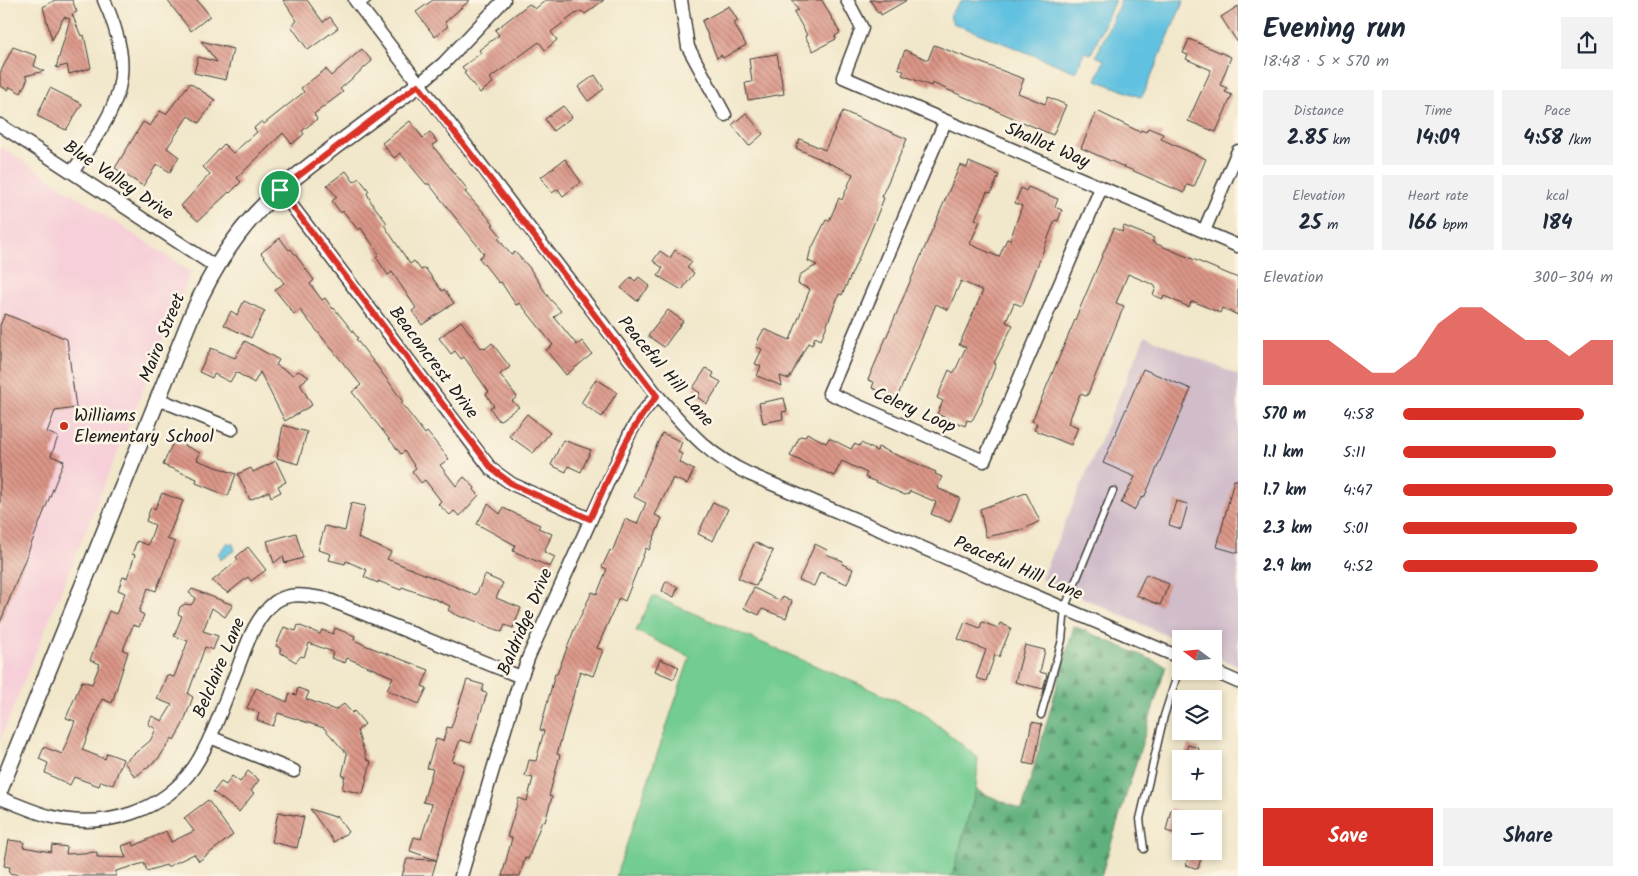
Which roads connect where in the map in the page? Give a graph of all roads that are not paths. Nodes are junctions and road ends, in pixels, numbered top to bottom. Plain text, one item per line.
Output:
1 (104, 0) edge
2 (504, 0) edge
3 (681, 0) edge
4 (847, 0) edge
5 (360, 2) edge
6 (418, 85) junction
7 (725, 115) dead end
8 (945, 122) junction
9 (0, 125) edge
10 (1238, 151) edge
11 (72, 171) junction
12 (1101, 188) junction
13 (280, 190) junction
14 (1204, 232) junction
15 (1238, 246) edge
16 (216, 267) junction
17 (657, 396) junction
18 (158, 399) junction
19 (232, 429) dead end
20 (1113, 491) dead end
21 (590, 519) junction
22 (1065, 607) junction
23 (1172, 654) edge
24 (1222, 675) edge
25 (521, 677) junction
26 (1176, 680) edge
27 (1238, 682) edge
28 (1041, 716) dead end
29 (210, 737) junction
30 (294, 771) dead end
31 (0, 790) edge
32 (0, 798) edge
33 (1144, 849) dead end
34 (462, 876) edge

1 - 11 street
2 - 6 street
3 - 7 street
4 - 8 street, Shallot Way
5 - 6 street, Peaceful Hill Lane
6 - 13 street, Mairo Street
6 - 17 street, Peaceful Hill Lane
8 - 12 street, Shallot Way
8 - 12 street, Celery Loop
9 - 11 street, Blue Valley Drive
10 - 14 street
11 - 16 street, Blue Valley Drive
12 - 14 street, Shallot Way
13 - 16 street, Mairo Street
13 - 21 street, Beaconcrest Drive
14 - 15 street, Shallot Way
16 - 18 street, Mairo Street
17 - 21 street, Baldridge Drive
17 - 22 street, Peaceful Hill Lane
18 - 19 street
18 - 31 street, Mairo Street
20 - 22 lane
21 - 25 street, Baldridge Drive
22 - 23 street, Peaceful Hill Lane
22 - 28 lane
24 - 27 street
25 - 29 street, Belclaire Lane
25 - 34 street, Baldridge Drive
26 - 33 lane
29 - 30 street
29 - 32 street, Belclaire Lane

